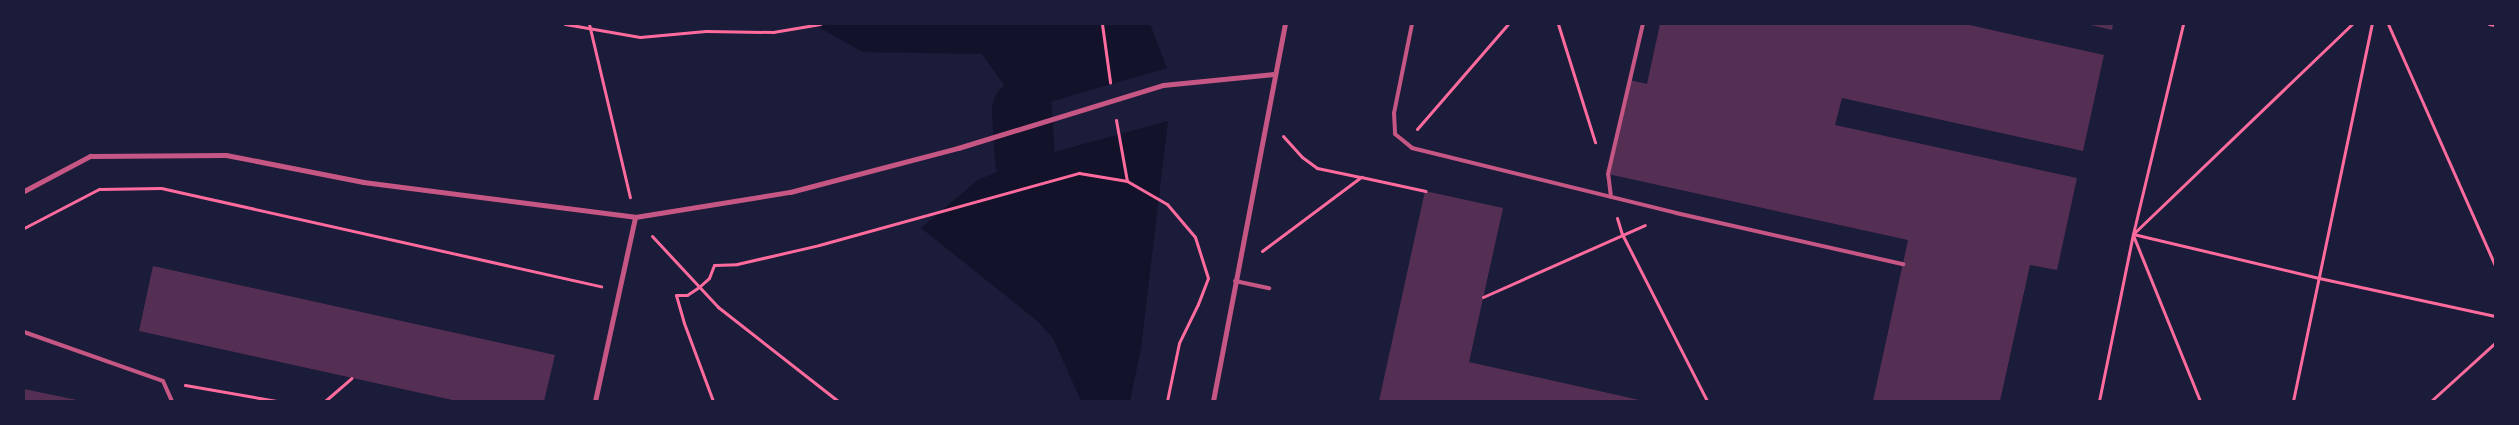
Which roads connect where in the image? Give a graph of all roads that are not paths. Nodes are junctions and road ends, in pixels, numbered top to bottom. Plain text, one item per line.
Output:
1 (1285, 24) edge
2 (1412, 24) edge
3 (1643, 24) edge
4 (1274, 74) junction
5 (24, 191) edge
6 (1611, 197) junction
7 (635, 217) junction
8 (1903, 264) dead end
9 (1235, 281) junction
10 (1269, 288) dead end
11 (24, 332) edge
12 (172, 401) edge
13 (595, 401) edge
14 (1213, 401) edge

1 - 4 street
2 - 6 lane
3 - 6 lane
4 - 7 street
4 - 9 street
5 - 7 street
6 - 8 lane
7 - 13 street
9 - 10 lane
9 - 14 street
11 - 12 lane

